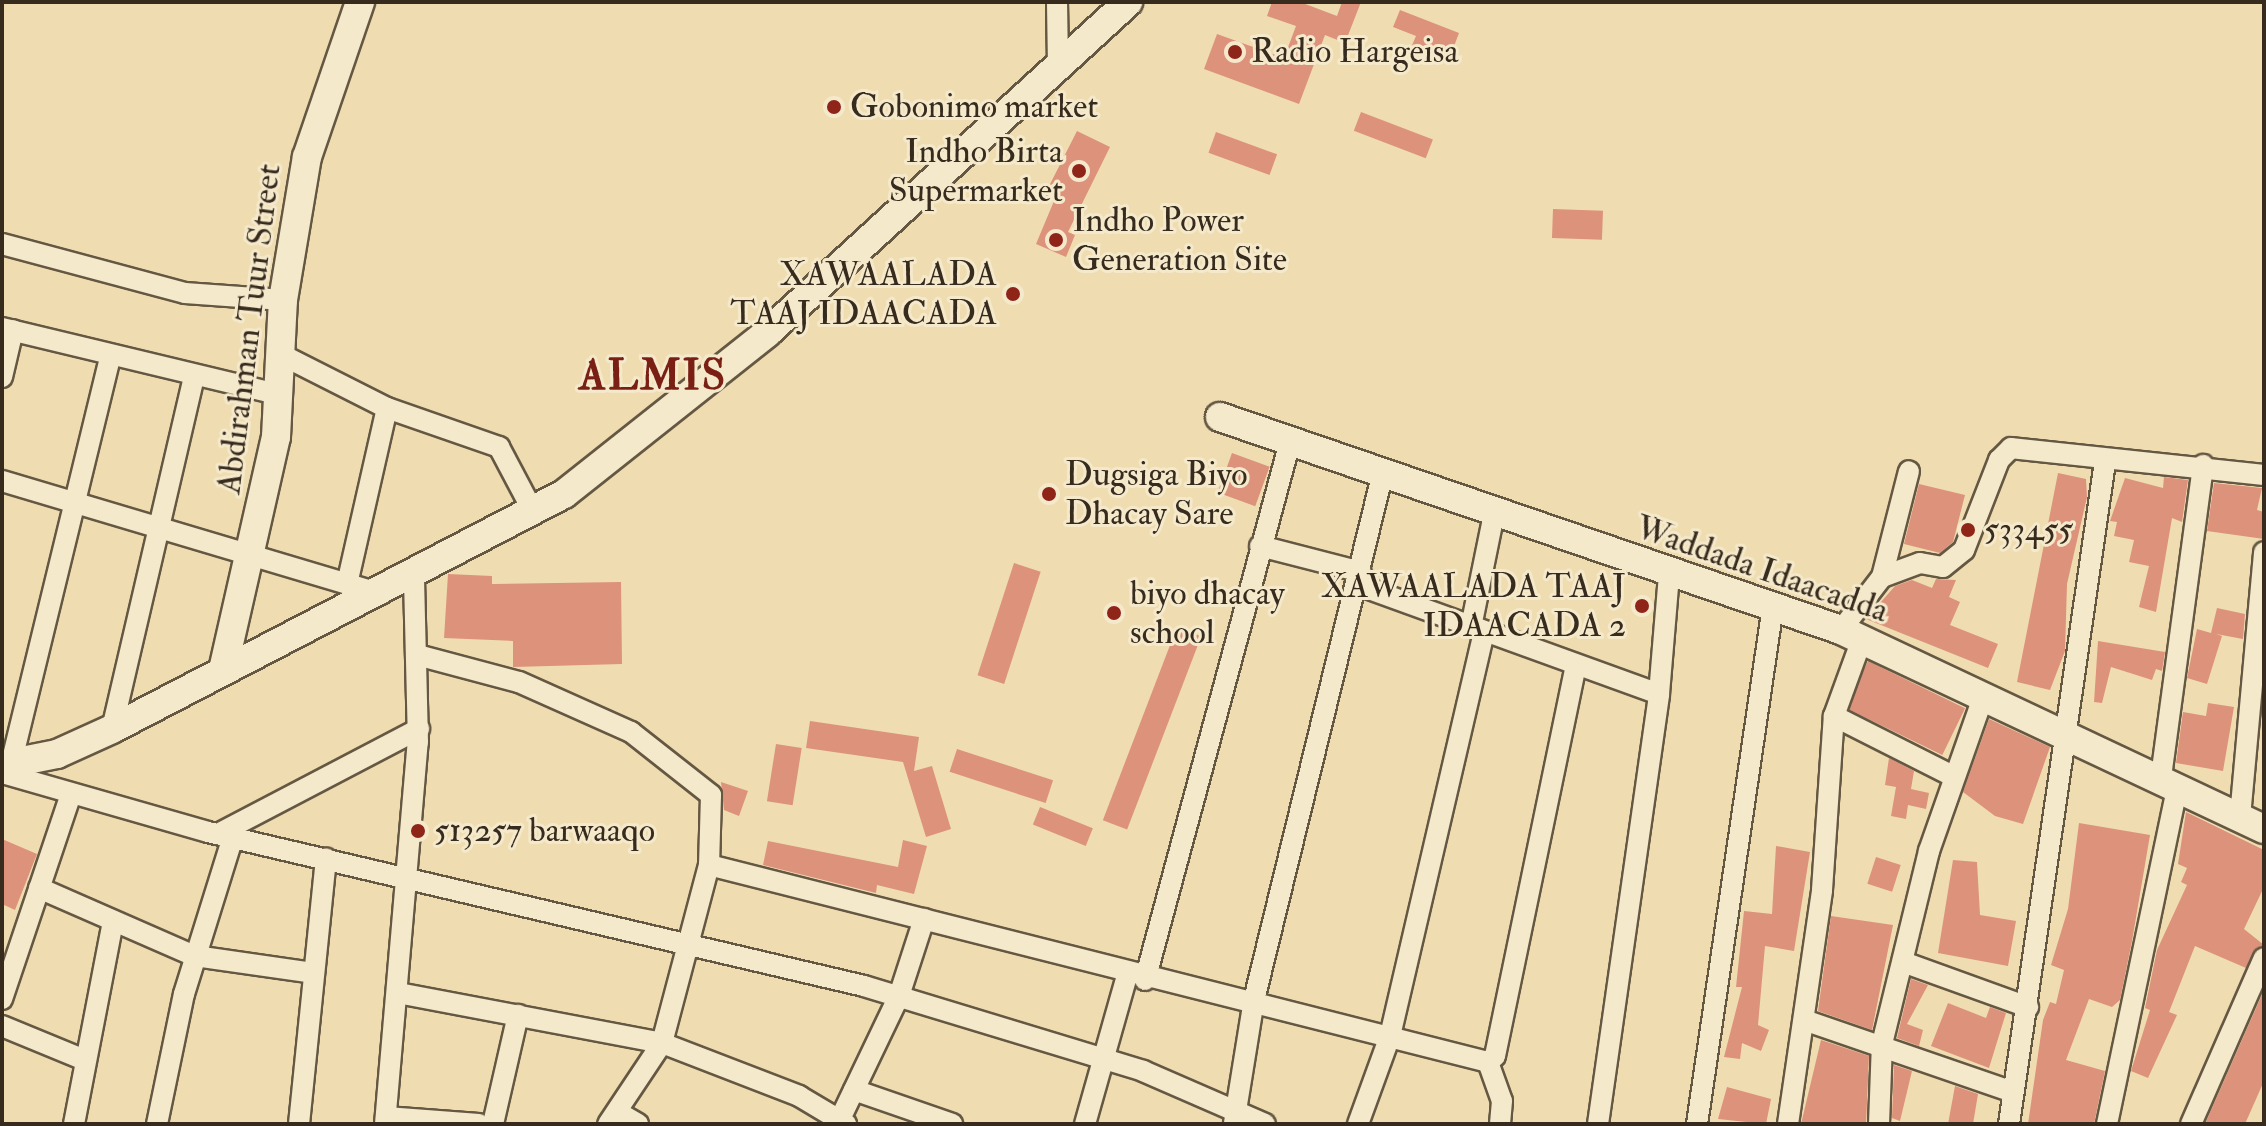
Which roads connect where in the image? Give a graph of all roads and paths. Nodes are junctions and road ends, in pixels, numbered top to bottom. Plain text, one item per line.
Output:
1 (360, 2) edge
2 (1057, 2) edge
3 (1128, 2) edge
4 (1058, 67) junction
5 (2, 244) edge
6 (283, 300) junction
7 (8, 329) edge
8 (282, 355) junction
9 (110, 357) junction
10 (2, 377) edge
11 (194, 377) junction
12 (281, 395) junction
13 (387, 408) junction
14 (1220, 417) dead end
15 (1291, 438) junction
16 (2105, 462) junction
17 (2203, 465) junction
18 (1909, 471) dead end
19 (1383, 472) junction
20 (2264, 475) edge
21 (2, 481) edge
22 (76, 503) junction
23 (534, 513) junction
24 (1494, 514) junction
25 (161, 527) junction
26 (1260, 546) junction
27 (2264, 552) edge
28 (252, 555) junction
29 (414, 574) junction
30 (1669, 574) junction
31 (1882, 577) junction
32 (1359, 579) junction
33 (347, 584) junction
34 (380, 594) junction
35 (1773, 606) junction
36 (1477, 630) junction
37 (1851, 635) junction
38 (421, 656) junction
39 (1576, 666) junction
40 (223, 670) junction
41 (1659, 694) junction
42 (1984, 695) junction
43 (1834, 716) junction
44 (112, 729) junction
45 (419, 729) junction
46 (2070, 737) junction
47 (5, 767) edge
48 (1953, 776) junction
49 (2169, 781) junction
50 (71, 794) junction
51 (2252, 823) edge
52 (226, 836) junction
53 (326, 858) junction
54 (709, 865) junction
55 (409, 878) junction
56 (39, 888) junction
57 (924, 919) junction
58 (113, 921) junction
59 (690, 942) junction
60 (195, 956) junction
61 (2264, 958) edge
62 (1903, 962) junction
63 (313, 973) junction
64 (1136, 978) junction
65 (398, 993) junction
66 (899, 996) junction
67 (2, 999) edge
68 (1254, 1000) junction
69 (2028, 1007) junction
70 (518, 1015) junction
71 (1804, 1020) junction
72 (2, 1026) edge
73 (1390, 1036) junction
74 (662, 1043) junction
75 (1882, 1044) junction
76 (1102, 1058) junction
77 (85, 1060) junction
78 (1488, 1062) junction
79 (854, 1090) junction
80 (2013, 1092) junction
81 (614, 1118) edge
82 (1235, 1118) edge
83 (385, 1120) edge
84 (844, 1120) edge
85 (74, 1124) edge
86 (157, 1124) edge
87 (299, 1124) edge
88 (479, 1124) edge
89 (493, 1124) edge
90 (638, 1124) edge
91 (952, 1124) edge
92 (1085, 1124) edge
93 (1265, 1124) edge
94 (1358, 1124) edge
95 (1500, 1124) edge
96 (1598, 1124) edge
97 (1697, 1124) edge
98 (1788, 1124) edge
99 (1879, 1124) edge
100 (2009, 1124) edge
101 (2107, 1124) edge
102 (2191, 1124) edge

1 - 6 street, Abdirahman Tuur Street
2 - 4 street
3 - 4 street
4 - 23 street
5 - 6 street
6 - 8 street, Abdirahman Tuur Street
7 - 9 street
7 - 10 street
8 - 12 street, Abdirahman Tuur Street
8 - 13 street
9 - 11 street
9 - 22 street
11 - 12 street
11 - 25 street
12 - 28 street, Abdirahman Tuur Street
13 - 23 street
13 - 33 street
14 - 15 street, Waddada Idaacadda
15 - 19 street, Waddada Idaacadda
15 - 26 street
16 - 17 street
16 - 31 street
16 - 46 street
17 - 20 street
17 - 49 street
18 - 31 street
19 - 24 street, Waddada Idaacadda
19 - 32 street
21 - 22 street
22 - 25 street
22 - 47 street
23 - 29 street
24 - 30 street, Waddada Idaacadda
24 - 36 street
25 - 28 street
25 - 44 street
26 - 32 street
26 - 64 street
27 - 51 street
28 - 33 street
28 - 40 street, Abdirahman Tuur Street
29 - 34 street
29 - 38 street
30 - 35 street, Waddada Idaacadda
30 - 41 street
31 - 37 street
32 - 36 street
32 - 68 street
33 - 34 street
34 - 40 street
35 - 37 street, Waddada Idaacadda
35 - 97 street
36 - 39 street
36 - 73 street
37 - 42 street, Waddada Idaacadda
37 - 43 street
38 - 45 street
38 - 54 street
39 - 41 street
39 - 78 street
40 - 44 street
41 - 96 street
42 - 46 street, Waddada Idaacadda
42 - 48 street
43 - 48 street
43 - 71 street
44 - 47 street
45 - 52 street
45 - 55 street
46 - 49 street, Waddada Idaacadda
46 - 69 street
47 - 50 street
48 - 62 street
49 - 51 street, Waddada Idaacadda
49 - 101 street
50 - 52 street
50 - 56 street
52 - 53 street
52 - 60 street
53 - 55 street
53 - 63 street
54 - 57 street
54 - 59 street
55 - 59 street
55 - 65 street
56 - 58 street
56 - 67 street
57 - 64 street
57 - 66 street
58 - 60 street
58 - 77 street
59 - 66 street
59 - 74 street
60 - 63 street
60 - 86 street
61 - 102 street
62 - 69 street
62 - 75 street
63 - 87 street
64 - 68 street
64 - 76 street
65 - 70 street
65 - 83 street
66 - 76 street
66 - 79 street
68 - 73 street
68 - 82 street
69 - 80 street
70 - 74 street
70 - 89 street
71 - 75 street
71 - 98 street
72 - 77 street
73 - 78 street
73 - 94 street
74 - 81 street
74 - 84 street
75 - 80 street
75 - 99 street
76 - 82 street
76 - 92 street
77 - 85 street
78 - 95 street
79 - 84 street
79 - 91 street
80 - 100 street
81 - 90 street
82 - 93 street
83 - 88 street

